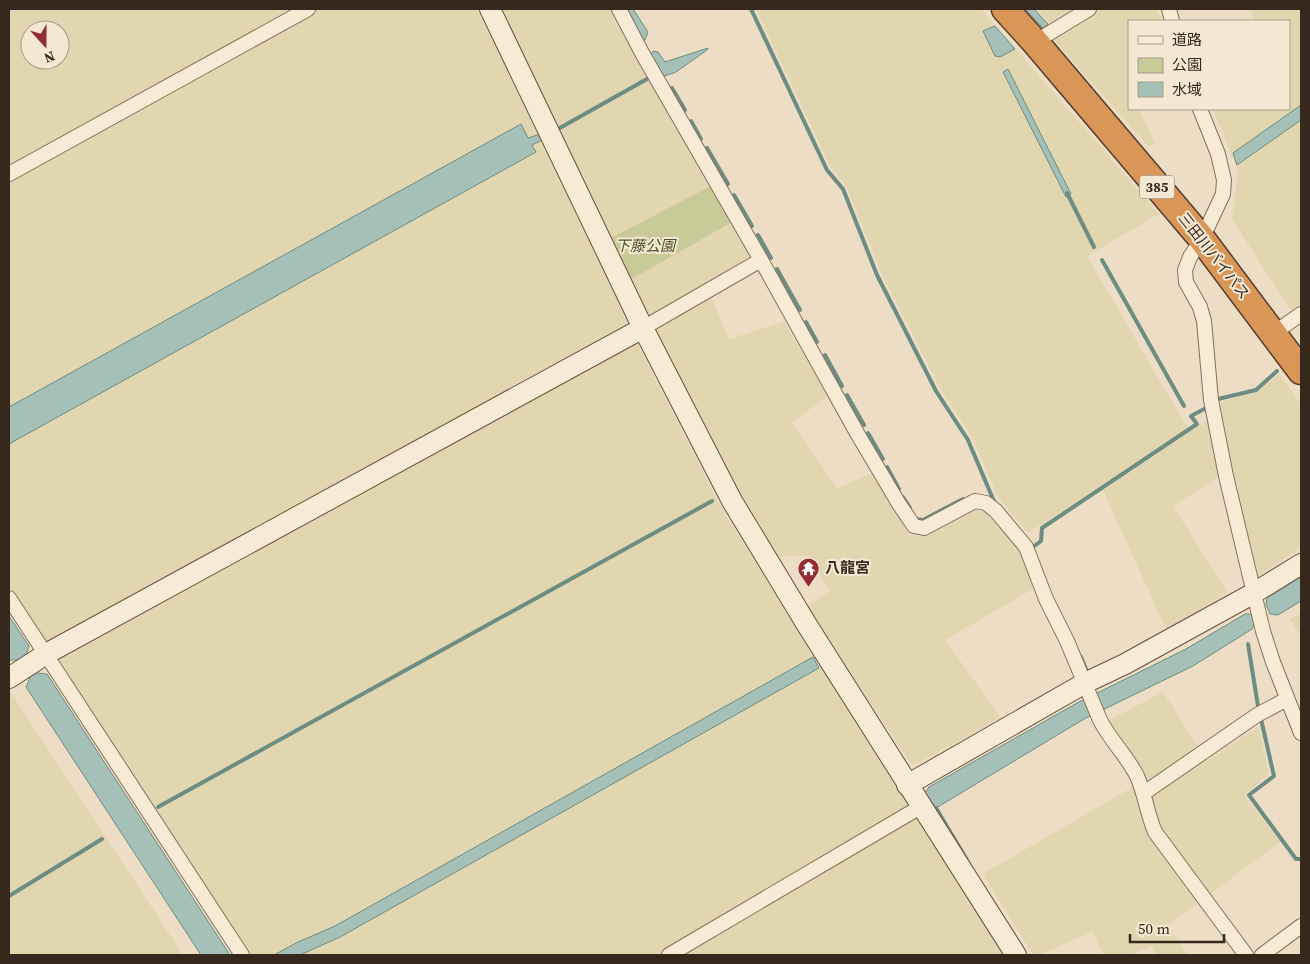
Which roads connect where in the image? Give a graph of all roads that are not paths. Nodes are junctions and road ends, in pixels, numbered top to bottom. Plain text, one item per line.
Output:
1 (308, 9) edge
2 (490, 9) edge
3 (620, 9) edge
4 (1005, 9) edge
5 (1089, 9) edge
6 (1035, 42) junction
7 (1200, 110) edge
8 (9, 174) edge
9 (1202, 240) junction
10 (761, 260) junction
11 (1301, 314) edge
12 (642, 328) junction
13 (1274, 333) junction
14 (1301, 371) edge
15 (1301, 564) edge
16 (1254, 593) junction
17 (9, 598) edge
18 (24, 668) edge
19 (1086, 688) junction
20 (1288, 699) junction
21 (1301, 733) edge
22 (907, 785) junction
23 (1144, 793) junction
24 (922, 806) junction
25 (1301, 926) edge
26 (242, 955) edge
27 (669, 955) edge
28 (1016, 955) edge
29 (1246, 955) edge
30 (1262, 955) edge

1 - 8 street
2 - 12 street
3 - 10 street
4 - 6 highway, 三田川バイパス / 385
5 - 6 street
6 - 9 highway, 三田川バイパス / 385
7 - 9 street
9 - 13 highway, 三田川バイパス / 385
9 - 16 street
10 - 12 street
10 - 19 street
11 - 13 street
12 - 18 street
12 - 22 street
13 - 14 highway, 三田川バイパス / 385
15 - 16 street
16 - 19 street
16 - 20 street
17 - 18 street
18 - 26 street
19 - 22 street
19 - 23 street
20 - 21 street
20 - 23 street
22 - 24 street
23 - 29 street
24 - 27 street
24 - 28 street
25 - 30 street

